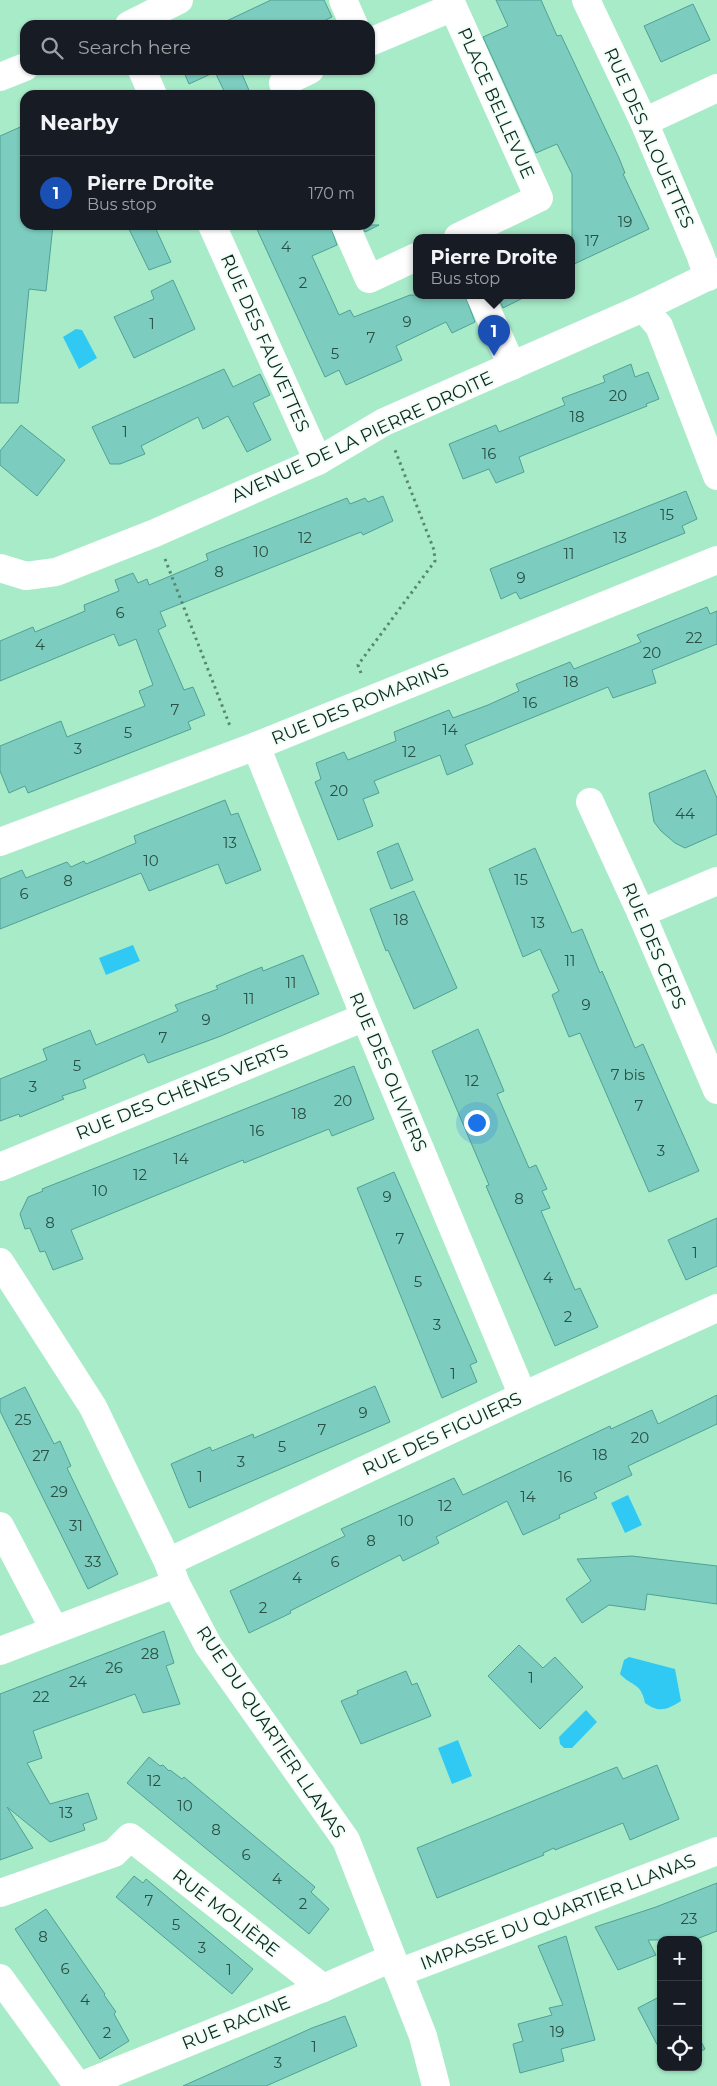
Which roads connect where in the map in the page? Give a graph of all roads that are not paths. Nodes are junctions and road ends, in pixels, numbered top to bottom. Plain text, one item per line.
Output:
1 (179, 0) edge
2 (343, 0) edge
3 (586, 0) edge
4 (139, 20) edge
5 (352, 20) edge
6 (375, 40) edge
7 (20, 69) edge
8 (144, 75) edge
9 (300, 75) edge
10 (0, 77) edge
11 (717, 88) edge
12 (151, 90) edge
13 (286, 90) edge
14 (644, 122) junction
15 (214, 230) edge
16 (347, 230) edge
17 (464, 234) edge
18 (413, 258) edge
19 (712, 274) edge
20 (482, 299) edge
21 (643, 308) junction
22 (512, 366) junction
23 (318, 461) junction
24 (717, 476) edge
25 (717, 560) edge
26 (0, 568) edge
27 (248, 749) junction
28 (590, 802) dead end
29 (0, 842) edge
30 (717, 881) edge
31 (641, 913) junction
32 (365, 1017) junction
33 (717, 1090) edge
34 (0, 1167) edge
35 (0, 1262) edge
36 (717, 1308) edge
37 (523, 1396) junction
38 (0, 1526) edge
39 (172, 1573) junction
40 (54, 1629) junction
41 (0, 1651) edge
42 (717, 1851) edge
43 (0, 1893) edge
44 (395, 1966) junction
45 (0, 1978) edge
46 (323, 1988) junction
47 (79, 2086) edge
48 (436, 2086) edge

1 - 4 street
2 - 5 street
3 - 14 street, RUE DES ALOUETTES
6 - 17 street, PLACE BELLEVUE
7 - 10 street
8 - 12 street
9 - 13 street
11 - 14 street
14 - 19 street, RUE DES ALOUETTES
15 - 23 street, RUE DES FAUVETTES
16 - 18 street
19 - 21 street, AVENUE DE LA PIERRE DROITE
20 - 22 street
21 - 22 street, AVENUE DE LA PIERRE DROITE
21 - 24 street
22 - 23 street, AVENUE DE LA PIERRE DROITE
23 - 26 street, AVENUE DE LA PIERRE DROITE
25 - 27 street, RUE DES ROMARINS
27 - 29 street, RUE DES ROMARINS
27 - 32 street, RUE DES OLIVIERS
28 - 31 street, RUE DES CEPS
30 - 31 street
31 - 33 street, RUE DES CEPS
32 - 34 street, RUE DES CHÊNES VERTS
32 - 37 street, RUE DES OLIVIERS
35 - 39 street, RUE DU QUARTIER LLANAS
36 - 37 street, RUE DES FIGUIERS
37 - 39 street, RUE DES FIGUIERS
38 - 40 street
39 - 40 street, RUE DES FIGUIERS
39 - 44 street, RUE DU QUARTIER LLANAS
40 - 41 street, RUE DES FIGUIERS
42 - 44 street, IMPASSE DU QUARTIER LLANAS
43 - 46 street, RUE MOLIÈRE
44 - 46 street, RUE RACINE
44 - 48 street, RUE DU QUARTIER LLANAS
45 - 47 street
46 - 47 street, RUE RACINE

